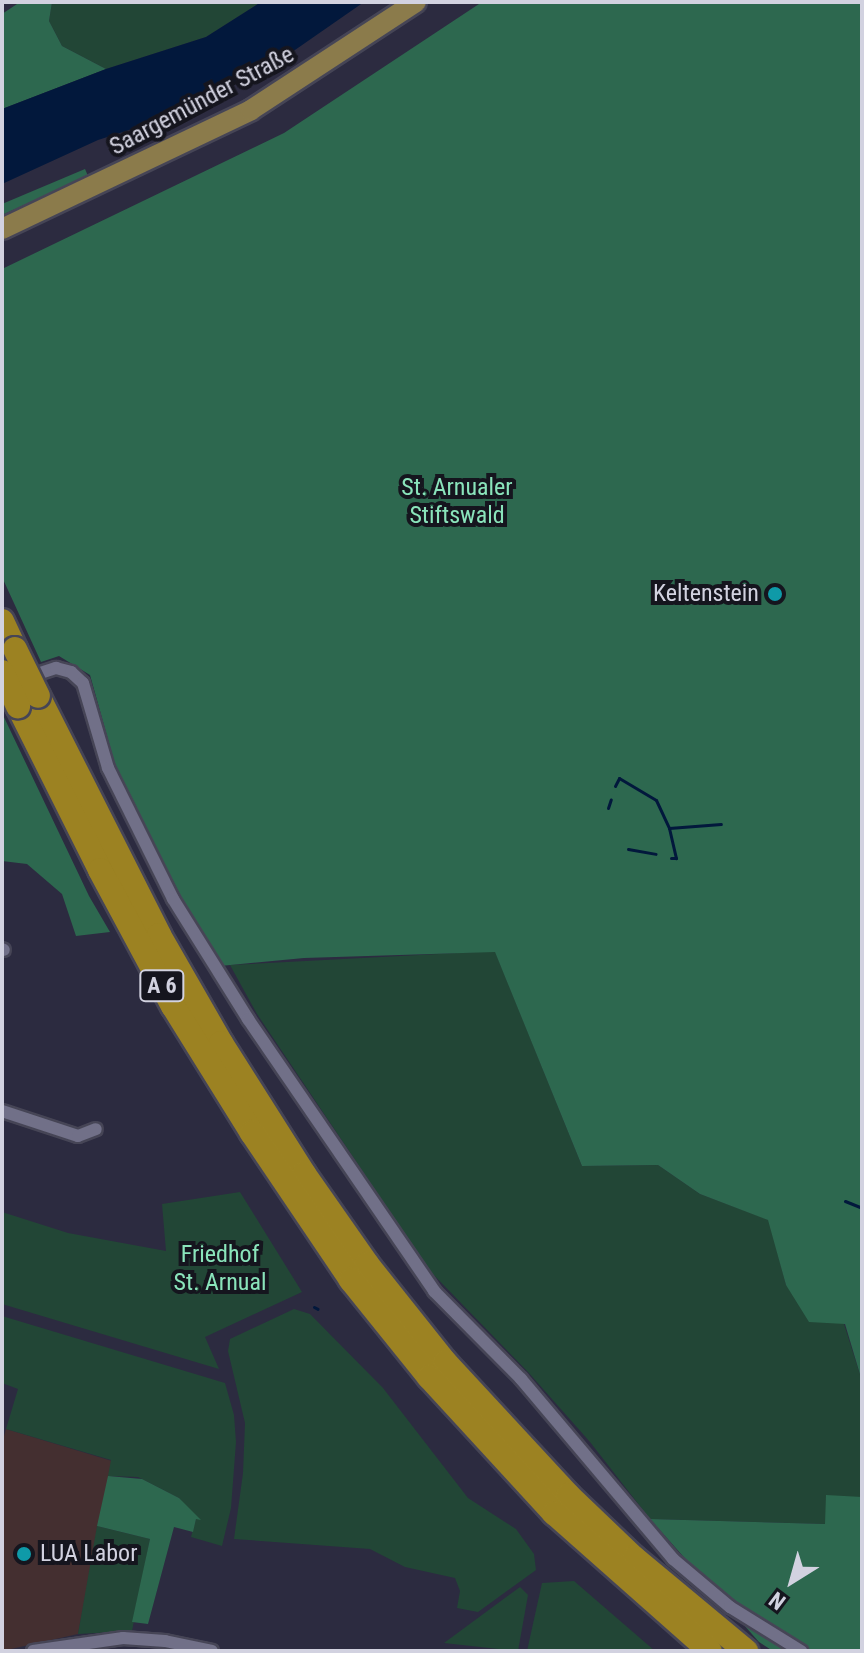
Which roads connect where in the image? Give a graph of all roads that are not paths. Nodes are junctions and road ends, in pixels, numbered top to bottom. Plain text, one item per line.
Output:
1 (416, 2) edge
2 (2, 229) edge
3 (2, 621) edge
4 (2, 672) edge
5 (2, 685) edge
6 (28, 701) junction
7 (2, 1111) edge
8 (96, 1129) dead end
9 (359, 1272) junction
10 (33, 1651) edge
11 (212, 1651) edge
12 (710, 1651) edge
13 (746, 1651) edge
14 (801, 1651) edge

1 - 2 main road, Saargemünder Straße
3 - 6 highway, A 6, bridge
4 - 6 highway, A 6, bridge
5 - 14 street
6 - 9 highway, A 6
7 - 8 street
9 - 12 highway, A 6
9 - 13 highway, A 6
10 - 11 street

